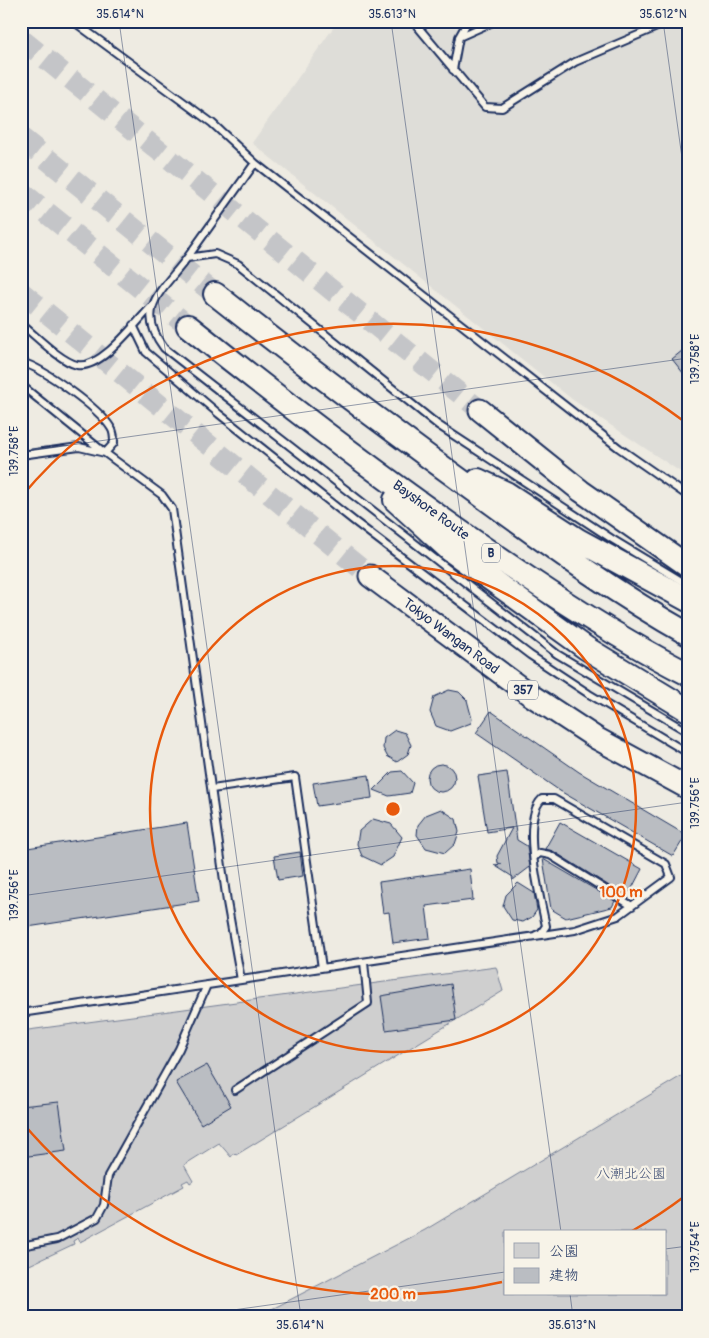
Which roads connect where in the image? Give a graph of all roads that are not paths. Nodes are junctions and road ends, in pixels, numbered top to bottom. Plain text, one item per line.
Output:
1 (73, 21) edge
2 (413, 21) edge
3 (468, 21) edge
4 (495, 21) edge
5 (671, 21) edge
6 (459, 37) junction
7 (453, 70) junction
8 (255, 163) junction
9 (187, 258) junction
10 (215, 294) tunnel mouth
11 (151, 307) junction
12 (21, 324) edge
13 (133, 326) junction
14 (188, 326) tunnel mouth
15 (21, 362) edge
16 (21, 384) edge
17 (480, 410) tunnel mouth
18 (304, 418) junction
19 (105, 453) junction
20 (21, 455) edge
21 (429, 458) junction
22 (688, 496) edge
23 (688, 566) edge
24 (370, 576) tunnel mouth
25 (688, 585) edge
26 (688, 600) edge
27 (688, 634) edge
28 (688, 674) edge
29 (688, 710) edge
30 (688, 732) edge
31 (688, 753) edge
32 (688, 788) edge
33 (212, 789) junction
34 (534, 857) junction
35 (632, 906) junction
36 (536, 935) junction
37 (364, 962) junction
38 (322, 968) junction
39 (241, 980) junction
40 (207, 985) junction
41 (21, 1013) edge
42 (235, 1090) dead end
43 (21, 1246) edge

1 - 8 lane
2 - 7 lane
3 - 6 lane
4 - 6 lane
5 - 7 lane
6 - 7 lane
8 - 9 lane
8 - 22 lane
9 - 11 lane
9 - 25 lane
10 - 21 highway
11 - 13 lane
11 - 30 lane
12 - 13 lane
13 - 31 lane
14 - 18 highway, Bayshore Route / B
15 - 19 lane
16 - 19 lane
17 - 23 highway
18 - 28 highway, Bayshore Route / B
18 - 29 highway
19 - 20 lane
19 - 33 lane
21 - 26 highway
21 - 27 highway
24 - 32 highway, Tokyo Wangan Road / 357
33 - 38 lane
33 - 39 lane
34 - 35 lane
34 - 35 lane
34 - 36 lane
35 - 36 lane
36 - 37 lane
37 - 38 lane
37 - 42 lane
38 - 39 lane
39 - 40 lane
40 - 41 lane
40 - 43 lane

